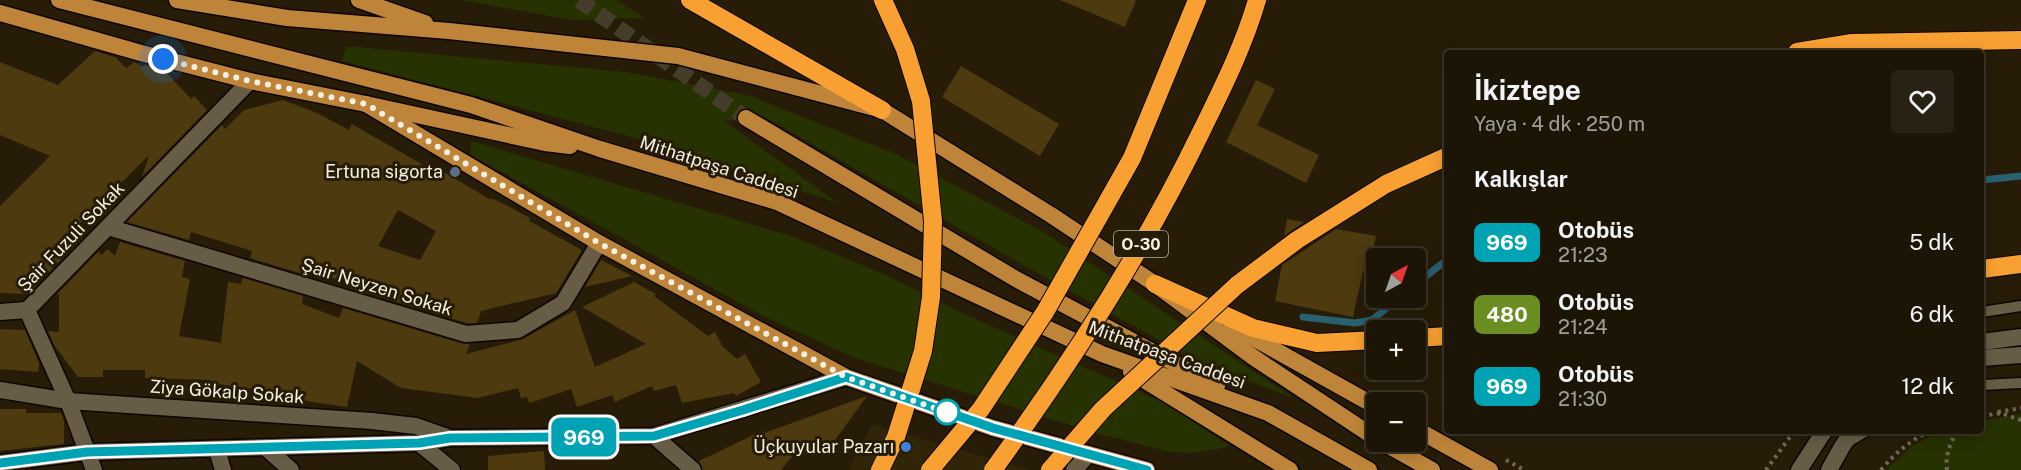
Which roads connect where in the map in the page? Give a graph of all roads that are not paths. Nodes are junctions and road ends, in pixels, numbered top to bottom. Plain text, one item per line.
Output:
1 (59, 0) edge
2 (177, 0) edge
3 (359, 0) edge
4 (690, 0) edge
5 (883, 0) edge
6 (1197, 0) edge
7 (1257, 0) edge
8 (0, 14) edge
9 (449, 31) junction
10 (2021, 40) edge
11 (1852, 44) junction
12 (2021, 47) edge
13 (1811, 50) edge
14 (250, 81) junction
15 (366, 104) junction
16 (882, 110) junction
17 (746, 118) tunnel mouth
18 (600, 149) junction
19 (1444, 158) edge
20 (108, 227) junction
21 (599, 243) junction
22 (2021, 264) edge
23 (1984, 269) edge
24 (1155, 284) junction
25 (2021, 306) edge
26 (27, 310) junction
27 (0, 312) edge
28 (1984, 312) edge
29 (1444, 336) edge
30 (1426, 337) edge
31 (2021, 337) edge
32 (1366, 341) edge
33 (1984, 342) edge
34 (1102, 354) junction
35 (2021, 355) edge
36 (1984, 358) edge
37 (846, 377) junction
38 (2021, 383) edge
39 (1984, 385) edge
40 (0, 390) edge
41 (68, 401) junction
42 (1366, 401) edge
43 (1268, 414) junction
44 (1366, 432) edge
45 (1822, 434) edge
46 (1851, 434) edge
47 (1862, 434) edge
48 (1426, 435) edge
49 (654, 436) junction
50 (450, 438) junction
51 (419, 443) junction
52 (1843, 446) junction
53 (266, 448) junction
54 (217, 450) junction
55 (87, 452) junction
56 (1400, 452) edge
57 (1089, 454) junction
58 (0, 463) edge
59 (94, 470) edge
60 (223, 470) edge
61 (291, 470) edge
62 (452, 470) edge
63 (693, 470) edge
64 (880, 470) edge
65 (930, 470) edge
66 (993, 470) edge
67 (1050, 470) edge
68 (1074, 470) edge
69 (1147, 470) edge
70 (1290, 470) edge
71 (1369, 470) edge
72 (1432, 470) edge
73 (1490, 470) edge
74 (1798, 470) edge
75 (1830, 470) edge

1 - 18 main road, Mithatpaşa Caddesi
2 - 9 main road, Mithatpaşa Caddesi
3 - 9 main road
4 - 16 highway
5 - 64 highway, bridge
6 - 65 highway, bridge
7 - 66 highway, O-30, bridge
8 - 14 main road
9 - 16 main road, Mithatpaşa Caddesi
10 - 11 highway
11 - 12 highway
11 - 13 highway
14 - 15 main road
14 - 20 street, Şair Fuzuli Sokak
15 - 18 main road
15 - 21 main road
16 - 24 main road, Mithatpaşa Caddesi
17 - 43 main road
18 - 34 main road, Mithatpaşa Caddesi
19 - 67 highway, bridge
20 - 21 street, Şair Neyzen Sokak
20 - 26 street, Şair Fuzuli Sokak
21 - 37 main road
22 - 23 highway
24 - 32 highway
24 - 42 main road
24 - 44 main road, Mithatpaşa Caddesi
25 - 28 lane
26 - 27 street
26 - 41 street, Şair Fuzuli Sokak
29 - 30 highway
31 - 33 street
34 - 43 main road, Mithatpaşa Caddesi
34 - 70 main road
35 - 36 street
37 - 49 street, Ziya Gökalp Sokak
37 - 57 main road
38 - 39 lane
40 - 41 street, Ziya Gökalp Sokak
41 - 50 street, Ziya Gökalp Sokak
41 - 55 street, Şair Fuzuli Sokak
43 - 71 main road, Mithatpaşa Caddesi
45 - 74 street
46 - 52 street
47 - 52 lane
48 - 73 main road
49 - 50 street, Ziya Gökalp Sokak
49 - 63 street
50 - 51 street, Ziya Gökalp Sokak
51 - 53 street, Ziya Gökalp Sokak
51 - 62 street
52 - 75 street
53 - 54 street, Ziya Gökalp Sokak
53 - 61 street
54 - 55 street, Ziya Gökalp Sokak
54 - 60 street
55 - 58 street, Ziya Gökalp Sokak
55 - 59 street, Şair Fuzuli Sokak
56 - 72 main road, Mithatpaşa Caddesi
57 - 68 street
57 - 69 main road

